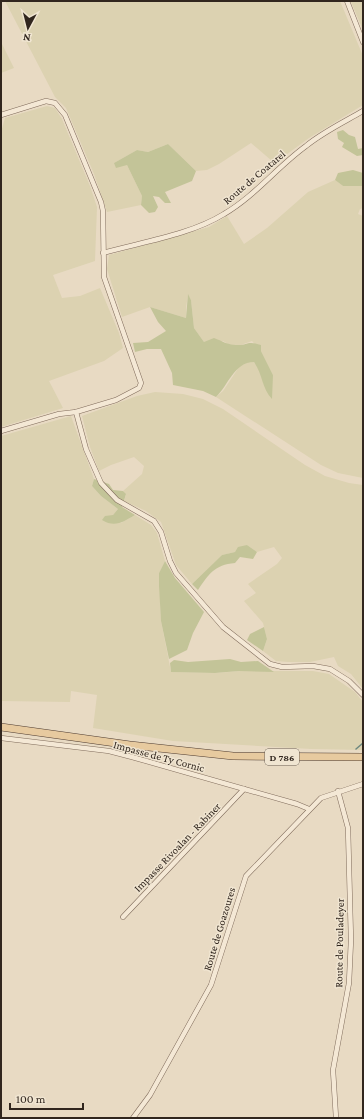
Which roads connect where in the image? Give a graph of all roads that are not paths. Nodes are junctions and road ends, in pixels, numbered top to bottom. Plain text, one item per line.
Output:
1 (347, 1) edge
2 (363, 42) edge
3 (363, 111) edge
4 (1, 115) edge
5 (103, 253) junction
6 (76, 412) junction
7 (1, 431) edge
8 (363, 695) edge
9 (1, 727) edge
10 (1, 738) edge
11 (363, 757) edge
12 (363, 784) edge
13 (244, 790) junction
14 (338, 791) junction
15 (309, 809) junction
16 (123, 917) dead end
17 (133, 1118) edge
18 (336, 1118) edge

1 - 2 street
3 - 5 street, Route de Coatarel
4 - 5 street
5 - 6 street
6 - 7 street
6 - 8 street
9 - 11 main road, D 786
10 - 13 street, Impasse de Ty Cornic
12 - 14 street, Route de Goazoures
13 - 15 street, Impasse de Ty Cornic
13 - 16 street, Impasse Rivoalan - Rabiner
14 - 15 street, Route de Goazoures
14 - 18 street, Route de Pouladeyer
15 - 17 street, Route de Goazoures

